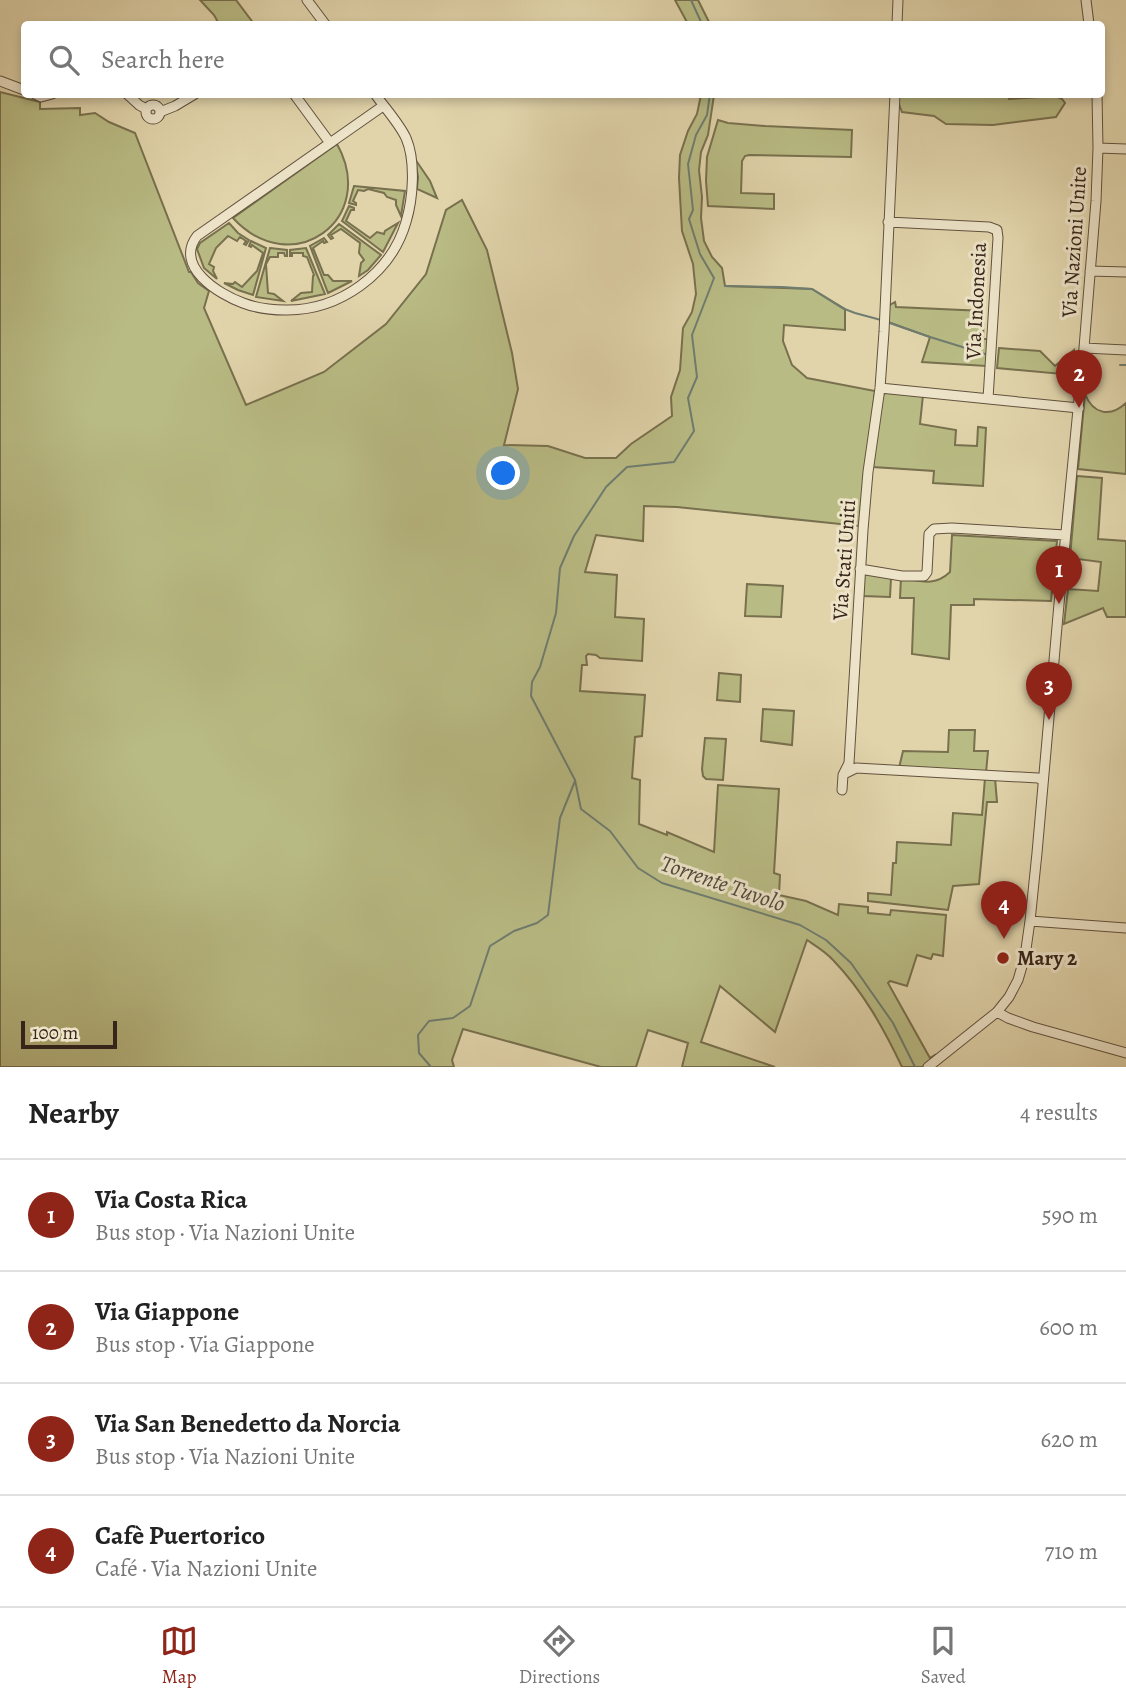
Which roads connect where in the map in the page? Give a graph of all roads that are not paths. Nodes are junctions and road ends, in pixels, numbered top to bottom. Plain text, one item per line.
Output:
1 (307, 0) edge
2 (898, 0) edge
3 (1086, 0) edge
4 (323, 21) edge
5 (897, 21) edge
6 (1089, 21) edge
7 (0, 81) edge
8 (21, 89) edge
9 (131, 98) edge
10 (188, 98) edge
11 (297, 98) edge
12 (378, 98) edge
13 (895, 98) edge
14 (1097, 98) edge
15 (383, 106) junction
16 (330, 143) junction
17 (1098, 148) junction
18 (1126, 149) edge
19 (888, 222) junction
20 (1090, 271) junction
21 (1126, 272) edge
22 (1084, 348) junction
23 (1126, 350) edge
24 (880, 388) junction
25 (988, 398) junction
26 (1079, 408) junction
27 (1065, 535) junction
28 (860, 569) junction
29 (852, 765) junction
30 (1044, 780) junction
31 (842, 790) dead end
32 (1030, 921) junction
33 (1126, 928) edge
34 (997, 1012) junction
35 (1126, 1052) edge
36 (929, 1066) edge

1 - 4 street
2 - 5 street
3 - 6 street
7 - 8 street
9 - 10 street
11 - 16 street
12 - 15 street
13 - 19 street
14 - 17 street, Via Nazioni Unite
15 - 16 street
15 - 16 street
17 - 18 street
17 - 20 street, Via Nazioni Unite
19 - 24 street, Via Stati Uniti
19 - 25 street, Via Indonesia
20 - 21 street
20 - 22 street, Via Nazioni Unite
22 - 23 street
22 - 26 street, Via Nazioni Unite
24 - 25 street
24 - 28 street, Via Stati Uniti
25 - 26 street
26 - 27 street, Via Nazioni Unite
27 - 28 street
27 - 30 street, Via Nazioni Unite
28 - 29 street, Via Stati Uniti
29 - 30 street
29 - 31 street, Via Stati Uniti
30 - 32 street, Via Nazioni Unite
32 - 33 street
32 - 34 street, Via Nazioni Unite
34 - 35 street
34 - 36 street, Via Nazioni Unite

